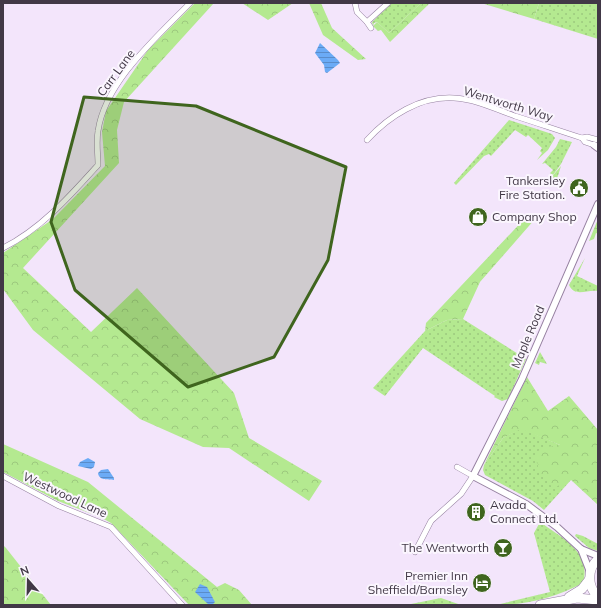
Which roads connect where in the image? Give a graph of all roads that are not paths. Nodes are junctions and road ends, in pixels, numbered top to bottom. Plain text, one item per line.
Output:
1 (190, 3) edge
2 (355, 3) edge
3 (388, 3) edge
4 (367, 22) junction
5 (371, 28) dead end
6 (366, 140) dead end
7 (597, 145) edge
8 (598, 204) edge
9 (3, 248) edge
10 (457, 467) dead end
11 (3, 476) edge
12 (473, 476) junction
13 (581, 549) junction
14 (415, 552) dead end
15 (598, 558) edge
16 (590, 576) junction
17 (598, 598) edge
18 (564, 599) junction
19 (182, 605) edge
20 (540, 605) edge

1 - 9 street, Carr Lane
2 - 4 street
3 - 4 street
4 - 5 street
6 - 7 street, Wentworth Way
8 - 12 street, Maple Road
10 - 12 street
11 - 19 street, Westwood Lane
12 - 13 street
12 - 14 street
13 - 15 street
13 - 16 street
15 - 16 highway
16 - 17 highway
16 - 18 highway
17 - 18 highway
18 - 20 highway

